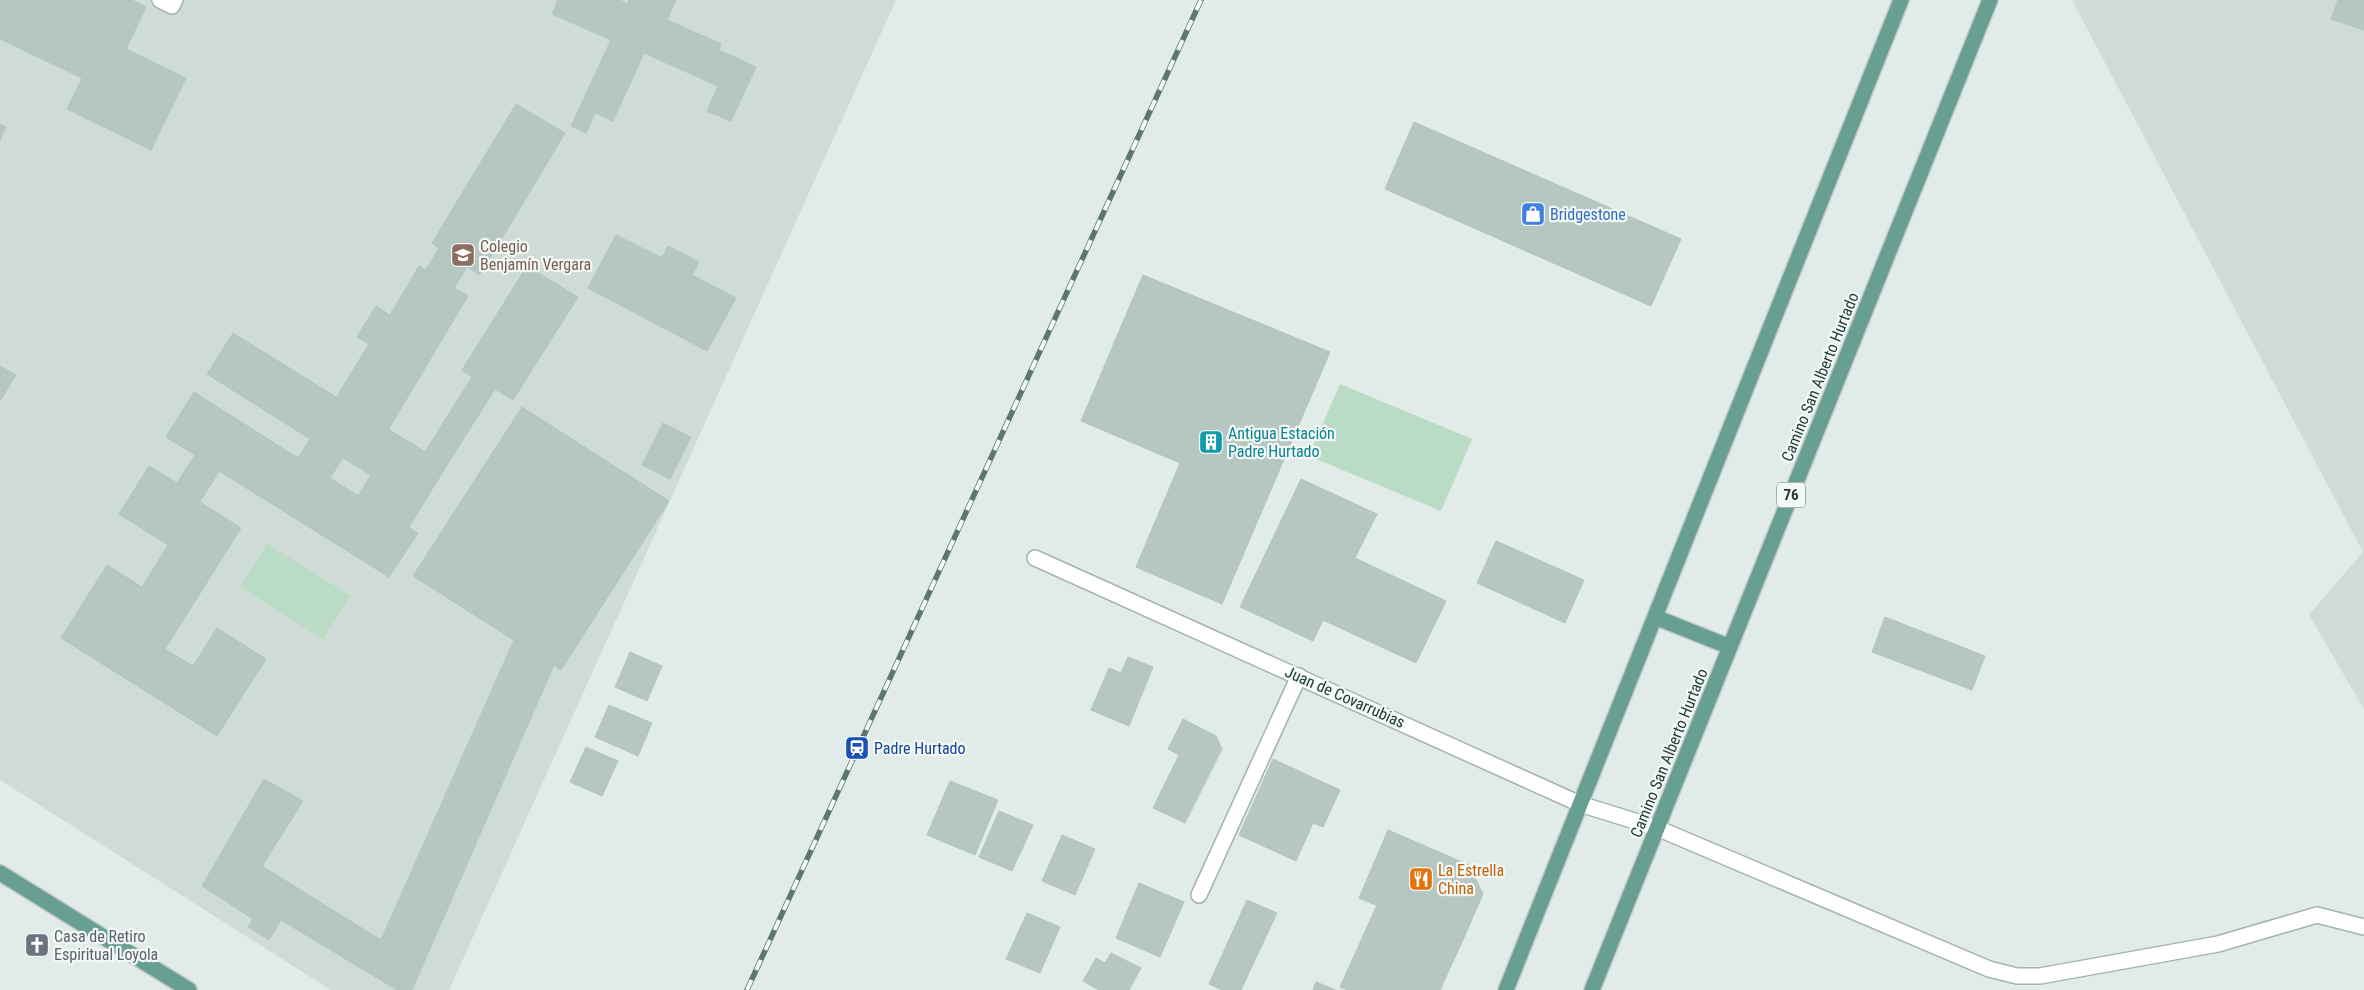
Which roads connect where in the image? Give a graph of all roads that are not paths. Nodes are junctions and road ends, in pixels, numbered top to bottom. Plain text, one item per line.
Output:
1 (160, 0) edge
2 (175, 0) edge
3 (1901, 0) edge
4 (1990, 0) edge
5 (1035, 558) dead end
6 (1655, 617) junction
7 (1730, 647) junction
8 (1299, 676) junction
9 (1580, 804) junction
10 (1657, 828) junction
11 (0, 873) edge
12 (1199, 895) dead end
13 (2364, 927) edge
14 (189, 990) edge
15 (1506, 990) edge
16 (1592, 990) edge

1 - 2 street
3 - 6 main road
4 - 7 main road, Camino San Alberto Hurtado / 76
5 - 8 street, Juan de Covarrubias
6 - 7 main road
6 - 9 main road
7 - 10 main road, Camino San Alberto Hurtado / 76
8 - 9 street, Juan de Covarrubias
8 - 12 street
9 - 10 street, Juan de Covarrubias
9 - 15 main road
10 - 13 street, Juan de Covarrubias
10 - 16 main road, Camino San Alberto Hurtado / 76
11 - 14 main road

